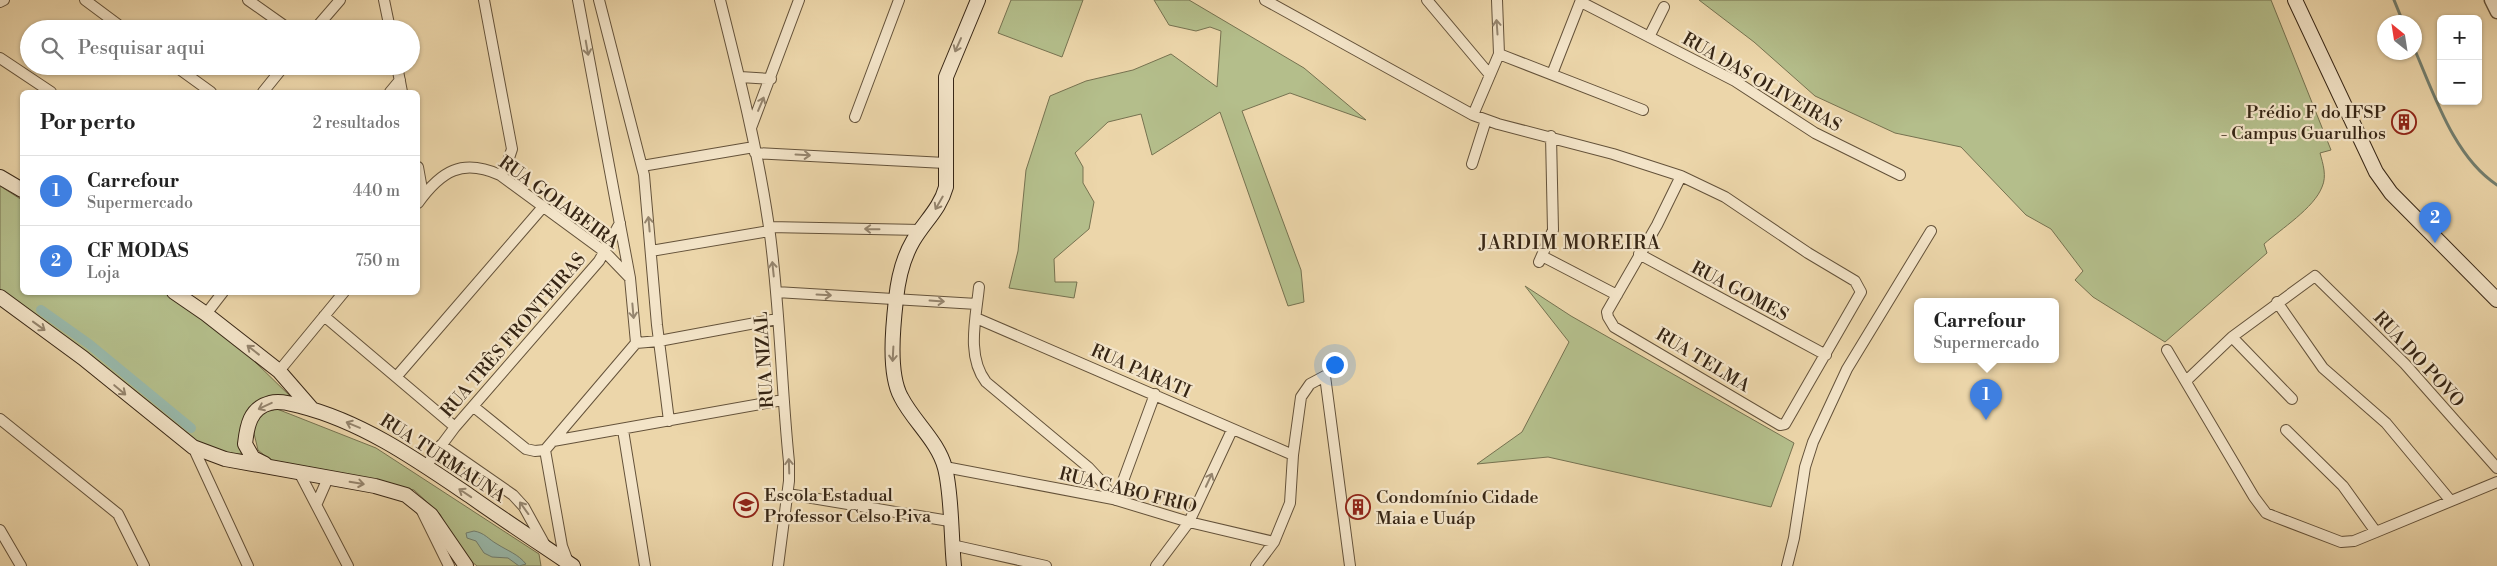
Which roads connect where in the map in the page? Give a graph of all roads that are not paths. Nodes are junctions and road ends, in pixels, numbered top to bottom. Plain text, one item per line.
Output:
1 (4, 0) edge
2 (85, 0) edge
3 (248, 0) edge
4 (340, 0) edge
5 (384, 0) edge
6 (484, 0) edge
7 (578, 0) edge
8 (599, 0) edge
9 (720, 0) edge
10 (799, 0) edge
11 (899, 0) edge
12 (978, 0) edge
13 (1265, 0) edge
14 (1427, 0) edge
15 (1497, 0) edge
16 (2295, 0) edge
17 (2491, 0) edge
18 (1581, 1) edge
19 (0, 2) edge
20 (1664, 7) dead end
21 (2497, 12) edge
22 (112, 20) edge
23 (276, 20) edge
24 (323, 20) edge
25 (388, 20) edge
26 (1649, 37) junction
27 (1499, 54) junction
28 (0, 58) edge
29 (20, 71) edge
30 (1552, 74) junction
31 (26, 75) edge
32 (187, 75) edge
33 (277, 75) edge
34 (399, 75) edge
35 (1490, 75) junction
36 (740, 77) junction
37 (771, 79) junction
38 (400, 80) junction
39 (48, 90) edge
40 (208, 90) edge
41 (265, 90) edge
42 (392, 90) edge
43 (402, 90) edge
44 (1643, 110) dead end
45 (1473, 116) junction
46 (855, 117) dead end
47 (1486, 120) junction
48 (750, 129) junction
49 (1551, 136) junction
50 (754, 150) junction
51 (945, 163) junction
52 (1472, 164) dead end
53 (642, 166) junction
54 (500, 175) junction
55 (1900, 175) dead end
56 (1681, 176) junction
57 (0, 177) edge
58 (20, 189) edge
59 (420, 199) edge
60 (542, 208) junction
61 (620, 223) junction
62 (769, 229) junction
63 (921, 230) junction
64 (1931, 231) dead end
65 (652, 251) junction
66 (606, 252) junction
67 (1639, 254) junction
68 (630, 278) junction
69 (979, 287) dead end
70 (776, 292) junction
71 (178, 295) edge
72 (221, 295) edge
73 (342, 295) edge
74 (1617, 295) junction
75 (0, 297) edge
76 (2496, 298) edge
77 (896, 299) junction
78 (2277, 302) junction
79 (978, 304) junction
80 (206, 314) junction
81 (324, 316) junction
82 (976, 318) junction
83 (777, 319) junction
84 (2232, 337) junction
85 (659, 341) junction
86 (636, 343) junction
87 (2167, 350) dead end
88 (1826, 355) junction
89 (279, 371) junction
90 (397, 376) junction
91 (2186, 381) junction
92 (1155, 394) junction
93 (2292, 399) dead end
94 (783, 400) junction
95 (474, 407) junction
96 (312, 409) junction
97 (0, 418) edge
98 (669, 421) junction
99 (455, 427) junction
100 (623, 430) junction
101 (1232, 430) junction
102 (2286, 430) dead end
103 (553, 441) junction
104 (441, 445) junction
105 (193, 447) junction
106 (546, 450) junction
107 (1293, 455) junction
108 (426, 466) junction
109 (945, 467) junction
110 (2497, 468) edge
111 (274, 469) junction
112 (300, 474) junction
113 (328, 478) junction
114 (2497, 482) edge
115 (788, 494) junction
116 (1114, 499) junction
117 (2450, 500) junction
118 (317, 503) junction
119 (418, 503) junction
120 (949, 521) junction
121 (1189, 522) junction
122 (0, 530) edge
123 (2376, 532) junction
124 (1274, 542) junction
125 (952, 545) junction
126 (560, 557) edge
127 (21, 566) edge
128 (144, 566) edge
129 (248, 566) edge
130 (348, 566) edge
131 (449, 566) edge
132 (466, 566) edge
133 (645, 566) edge
134 (778, 566) edge
135 (954, 566) edge
136 (1046, 566) edge
137 (1156, 566) edge
138 (1256, 566) edge
139 (1350, 566) edge
140 (1787, 566) edge

1 - 19 street
2 - 22 street
3 - 23 street
4 - 24 street
5 - 25 street
6 - 54 street
7 -> 61 street
8 - 53 street
9 - 36 street, RUA NIZAL
10 - 37 street
11 - 46 street
12 -> 51 main road
13 - 45 street
14 - 35 street
27 -> 15 street
16 - 76 main road
17 - 21 street
18 - 26 street, RUA DAS OLIVEIRAS
18 - 30 street
20 - 26 street
26 - 55 street, RUA DAS OLIVEIRAS
27 - 30 street
27 - 35 street
28 - 29 street
30 - 44 street
31 - 39 street
32 - 40 street
33 - 41 street
34 - 38 street
35 - 45 street
36 - 37 street
36 - 48 street, RUA NIZAL
48 -> 37 street
38 - 42 street
38 - 43 street
45 - 47 street
47 - 49 street
47 - 52 street
48 - 50 street, RUA NIZAL
49 - 56 street
49 - 74 street
50 -> 51 street
50 - 53 street
50 - 62 street, RUA NIZAL
51 -> 63 main road
65 -> 53 street
54 - 59 street, RUA GOIABEIRA
54 - 60 street, RUA GOIABEIRA
56 - 67 street
56 - 88 street
57 - 58 main road
60 - 66 street, RUA GOIABEIRA
60 - 90 street
61 - 66 street, RUA TRÊS FRONTEIRAS
61 - 68 street
63 -> 62 street
62 - 65 street
70 -> 62 street, RUA NIZAL
63 - 77 main road
64 - 140 street
65 - 85 street
66 - 68 street, RUA GOIABEIRA
66 - 95 street, RUA TRÊS FRONTEIRAS
67 - 74 street
67 - 88 street, RUA GOMES
68 -> 86 street
69 - 79 street
70 -> 77 street
70 - 83 street, RUA NIZAL
71 - 80 main road
72 - 80 street
73 - 81 street
74 - 88 street, RUA TELMA
75 -> 105 main road
77 -> 79 street
77 -> 109 main road
78 - 84 street
78 - 110 street, RUA DO POVO
78 - 117 street
79 - 82 street
89 -> 80 main road
81 - 89 street
81 - 90 street
82 - 92 street, RUA PARATI
82 - 116 street
83 - 85 street
83 - 94 street, RUA NIZAL
84 - 91 street
84 - 93 street
85 - 86 street
85 - 98 street
86 - 103 street
87 - 91 street
89 - 96 main road
90 - 99 street
91 - 123 street
92 - 101 street, RUA PARATI
92 - 116 street
94 - 98 street
115 -> 94 street, RUA NIZAL
95 - 99 street, RUA TRÊS FRONTEIRAS
95 - 106 street
108 -> 96 main road, RUA TURMAUNA
96 -> 111 main road, RUA TURMAUNA
97 - 128 street
98 - 100 street
99 - 104 street, RUA TRÊS FRONTEIRAS
100 - 103 street
100 - 133 street
101 - 107 street, RUA PARATI
121 -> 101 street
102 - 123 street
103 - 106 street
104 - 108 street, RUA TRÊS FRONTEIRAS
126 -> 104 street, RUA TURMAUNA
105 - 111 main road
105 - 129 street
106 - 126 street
107 - 124 street
107 - 139 street
126 -> 108 main road, RUA TURMAUNA
109 - 116 street, RUA CABO FRIO
109 - 120 main road
111 - 112 main road
112 - 113 main road
112 - 118 street
113 - 118 street
113 -> 119 main road
114 - 117 street
115 - 120 street
115 - 134 street, RUA NIZAL
116 - 121 street, RUA CABO FRIO
117 - 123 street
118 - 130 street
119 - 131 street
119 - 132 main road
120 - 125 main road
121 - 124 street, RUA CABO FRIO
121 - 137 street
122 - 127 street
124 - 138 street
125 - 135 main road
125 - 136 street

